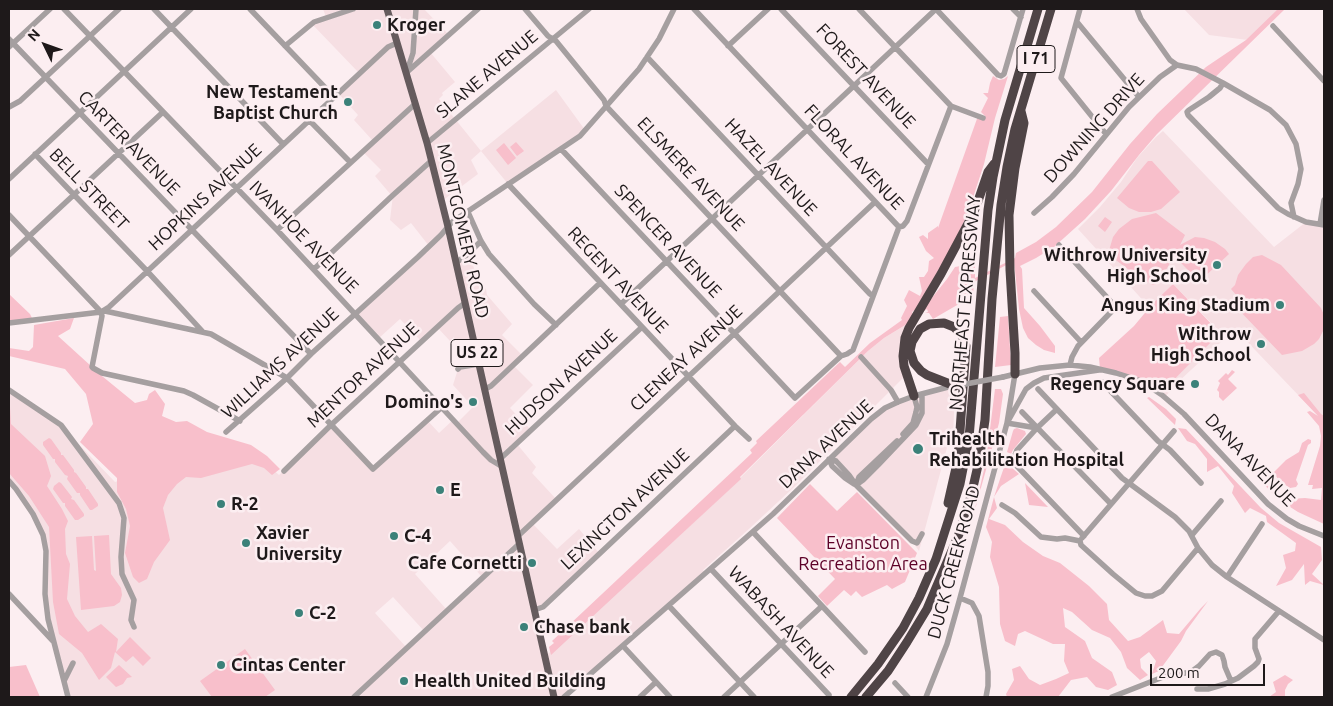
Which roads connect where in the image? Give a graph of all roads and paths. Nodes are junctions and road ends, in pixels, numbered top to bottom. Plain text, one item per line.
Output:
1 (50, 9) edge
2 (64, 9) edge
3 (119, 9) edge
4 (154, 9) edge
5 (191, 9) edge
6 (250, 9) edge
7 (353, 9) edge
8 (388, 9) edge
9 (416, 9) edge
10 (478, 9) edge
11 (525, 9) edge
12 (589, 9) edge
13 (674, 9) edge
14 (694, 9) edge
15 (768, 9) edge
16 (781, 9) edge
17 (859, 9) edge
18 (936, 9) edge
19 (1013, 9) edge
20 (1023, 9) edge
21 (1038, 9) edge
22 (1051, 9) edge
23 (1080, 9) edge
24 (1137, 9) edge
25 (1021, 17) junction
26 (1077, 22) junction
27 (1273, 26) dead end
28 (172, 27) junction
29 (90, 36) junction
30 (552, 39) junction
31 (10, 43) edge
32 (397, 43) junction
33 (285, 46) junction
34 (728, 46) junction
35 (895, 47) junction
36 (647, 57) junction
37 (1177, 66) junction
38 (124, 71) junction
39 (406, 73) junction
40 (46, 78) junction
41 (1324, 80) edge
42 (1223, 83) junction
43 (854, 86) junction
44 (334, 97) junction
45 (1139, 97) junction
46 (415, 104) junction
47 (606, 106) junction
48 (951, 106) junction
49 (9, 107) edge
50 (1021, 110) junction
51 (80, 112) junction
52 (163, 112) junction
53 (983, 118) dead end
54 (309, 120) junction
55 (808, 130) junction
56 (1106, 134) junction
57 (427, 143) junction
58 (284, 144) junction
59 (561, 148) junction
60 (118, 153) junction
61 (35, 154) junction
62 (431, 161) junction
63 (350, 162) junction
64 (996, 162) junction
65 (928, 164) junction
66 (758, 175) junction
67 (9, 179) edge
68 (508, 184) junction
69 (237, 188) junction
70 (74, 195) junction
71 (1324, 200) edge
72 (875, 202) junction
73 (1291, 203) junction
74 (1280, 209) junction
75 (468, 212) junction
76 (1034, 213) dead end
77 (9, 216) edge
78 (1294, 217) junction
79 (713, 218) junction
80 (1322, 225) edge
81 (448, 227) junction
82 (899, 227) junction
83 (192, 229) junction
84 (277, 230) junction
85 (29, 237) junction
86 (481, 241) junction
87 (1059, 245) dead end
88 (826, 247) junction
89 (9, 255) edge
90 (456, 262) junction
91 (666, 262) junction
92 (314, 269) junction
93 (147, 271) junction
94 (600, 283) junction
95 (779, 290) junction
96 (1034, 291) dead end
97 (873, 296) junction
98 (465, 303) junction
99 (621, 304) junction
100 (101, 312) junction
101 (356, 314) junction
102 (9, 323) edge
103 (556, 325) junction
104 (642, 326) junction
105 (203, 332) junction
106 (734, 333) junction
107 (1081, 342) junction
108 (311, 354) junction
109 (841, 356) junction
110 (861, 357) dead end
111 (400, 361) junction
112 (479, 364) junction
113 (1070, 365) junction
114 (458, 369) dead end
115 (1100, 370) junction
116 (1014, 374) junction
117 (688, 376) junction
118 (287, 378) junction
119 (1102, 382) dead end
120 (954, 386) junction
121 (485, 389) junction
122 (1038, 389) dead end
123 (9, 390) edge
124 (918, 395) junction
125 (898, 402) junction
126 (442, 407) junction
127 (1057, 409) junction
128 (1022, 412) dead end
129 (240, 421) junction
130 (1007, 423) junction
131 (331, 425) junction
132 (735, 426) junction
133 (1037, 428) junction
134 (1174, 431) dead end
135 (226, 432) dead end
136 (748, 439) dead end
137 (1162, 444) junction
138 (829, 459) junction
139 (501, 462) junction
140 (284, 471) dead end
141 (9, 480) edge
142 (1129, 483) junction
143 (1201, 483) dead end
144 (856, 485) junction
145 (1221, 501) dead end
146 (1111, 504) junction
147 (1002, 505) dead end
148 (950, 517) junction
149 (1262, 524) dead end
150 (753, 532) junction
151 (922, 534) dead end
152 (1192, 535) junction
153 (1084, 536) junction
154 (1324, 536) edge
155 (518, 540) junction
156 (1080, 541) junction
157 (1198, 548) junction
158 (711, 569) junction
159 (1227, 577) junction
160 (9, 594) edge
161 (960, 598) junction
162 (669, 606) junction
163 (822, 606) junction
164 (534, 610) junction
165 (1279, 611) junction
166 (47, 614) junction
167 (36, 623) junction
168 (134, 627) dead end
169 (1324, 640) edge
170 (54, 642) junction
171 (781, 644) junction
172 (623, 646) junction
173 (865, 652) dead end
174 (73, 663) dead end
175 (64, 681) junction
176 (1231, 681) junction
177 (656, 682) junction
178 (740, 682) junction
179 (895, 683) dead end
180 (1197, 689) dead end
181 (829, 695) dead end
182 (68, 697) edge
183 (354, 697) edge
184 (554, 697) edge
185 (564, 697) edge
186 (640, 697) edge
187 (670, 697) edge
188 (724, 697) edge
189 (754, 697) edge
190 (851, 697) edge
191 (866, 697) edge
192 (908, 697) edge
193 (926, 697) edge
194 (986, 697) edge
195 (1112, 697) edge

1 - 31 street
2 - 29 street, IVANHOE AVENUE
3 - 29 street
4 - 28 street
5 - 28 street
6 - 33 street
7 - 33 street
8 - 32 main road, MONTGOMERY ROAD / US 22
9 - 39 street
10 - 39 street
11 - 30 street, ELSMERE AVENUE
12 - 30 street, SLANE AVENUE
13 - 36 street, WILLIAMS AVENUE
14 - 34 street, FLORAL AVENUE
15 - 34 street
16 - 43 street, FOREST AVENUE
17 - 35 street
18 - 25 street
18 - 35 street, HUDSON AVENUE
19 - 25 street
20 - 25 street
21 - 64 highway, NORTHEAST EXPRESSWAY / I 71
22 - 50 highway, NORTHEAST EXPRESSWAY / I 71
23 - 26 street
24 - 37 street
26 - 45 street
26 - 56 street
27 - 41 street
28 - 38 street
28 - 58 street
29 - 38 street, IVANHOE AVENUE
29 - 40 street
30 - 47 street, ELSMERE AVENUE
30 - 57 street, SLANE AVENUE
31 - 40 street, CARTER AVENUE
32 - 39 main road, MONTGOMERY ROAD / US 22
32 - 44 street, HOPKINS AVENUE
33 - 44 street
34 - 55 street, FLORAL AVENUE
35 - 43 street, HUDSON AVENUE
35 - 48 street
36 - 47 street, WILLIAMS AVENUE
36 - 66 street, HAZEL AVENUE
37 - 42 street
37 - 45 street, DOWNING DRIVE
38 - 51 street
38 - 52 street, IVANHOE AVENUE
39 - 46 main road, MONTGOMERY ROAD / US 22
40 - 49 street
40 - 51 street, CARTER AVENUE
42 - 73 street
42 - 74 street
43 - 55 street, HUDSON AVENUE
43 - 65 street, FOREST AVENUE
44 - 54 street, HOPKINS AVENUE
45 - 56 street, DOWNING DRIVE
46 - 57 main road, MONTGOMERY ROAD / US 22
46 - 63 street
47 - 59 street, WILLIAMS AVENUE
47 - 79 street, ELSMERE AVENUE
48 - 53 street
48 - 65 street
50 - 116 highway
50 - 191 highway, NORTHEAST EXPRESSWAY / I 71
51 - 60 street, CARTER AVENUE
51 - 61 street
52 - 60 street
52 - 69 street, IVANHOE AVENUE
54 - 58 street, HOPKINS AVENUE
54 - 63 street
55 - 66 street, HUDSON AVENUE
55 - 72 street, FLORAL AVENUE
56 - 76 street, DOWNING DRIVE
57 - 62 main road, MONTGOMERY ROAD / US 22
58 - 69 street, HOPKINS AVENUE
59 - 68 street, WILLIAMS AVENUE
59 - 91 street, SPENCER AVENUE
60 - 70 street
60 - 83 street, CARTER AVENUE
61 - 67 street
61 - 70 street, BELL STREET
62 - 81 main road, MONTGOMERY ROAD / US 22
62 - 92 street
63 - 84 street
64 - 124 highway
64 - 148 highway, NORTHEAST EXPRESSWAY / I 71
65 - 82 street
66 - 79 street, HUDSON AVENUE
66 - 88 street, HAZEL AVENUE
68 - 75 street, WILLIAMS AVENUE
68 - 94 street, REGENT AVENUE
69 - 83 street, HOPKINS AVENUE
69 - 84 street, IVANHOE AVENUE
70 - 85 street
70 - 93 street, BELL STREET
71 - 80 street
72 - 82 street, FLORAL AVENUE
72 - 88 street, CLENEAY AVENUE
73 - 74 street
73 - 78 street
74 - 78 street
75 - 81 street, WILLIAMS AVENUE
75 - 86 street
77 - 85 street
78 - 80 street
79 - 91 street, HUDSON AVENUE
79 - 95 street, ELSMERE AVENUE
81 - 90 main road, MONTGOMERY ROAD / US 22
81 - 101 street, WILLIAMS AVENUE
82 - 97 street, FLORAL AVENUE
83 - 93 street, HOPKINS AVENUE
83 - 108 street, CARTER AVENUE
84 - 92 street, IVANHOE AVENUE
85 - 89 street
85 - 100 street
86 - 90 street
86 - 103 street
87 - 107 street
88 - 95 street, CLENEAY AVENUE
88 - 97 street, HAZEL AVENUE
90 - 98 main road, MONTGOMERY ROAD / US 22
91 - 99 street, HUDSON AVENUE
91 - 106 street, SPENCER AVENUE
92 - 101 street, IVANHOE AVENUE
93 - 100 street, HOPKINS AVENUE
93 - 105 street, BELL STREET
94 - 99 street, REGENT AVENUE
94 - 103 street
95 - 106 street, CLENEAY AVENUE
95 - 109 street, ELSMERE AVENUE
96 - 107 street
97 - 109 street, FLORAL AVENUE
98 - 111 street, MENTOR AVENUE
98 - 112 main road, MONTGOMERY ROAD / US 22
99 - 104 street, REGENT AVENUE
100 - 102 street
100 - 105 street
100 - 129 street
101 - 108 street, WILLIAMS AVENUE
101 - 111 street, IVANHOE AVENUE
103 - 121 street
104 - 117 street, REGENT AVENUE
104 - 139 street, HUDSON AVENUE
105 - 118 street
106 - 109 street, SPENCER AVENUE
106 - 117 street, CLENEAY AVENUE
107 - 113 street
108 - 118 street, WILLIAMS AVENUE
110 - 125 street
111 - 126 street, IVANHOE AVENUE
111 - 131 street, MENTOR AVENUE
112 - 114 street
112 - 121 main road, MONTGOMERY ROAD / US 22
113 - 115 street, DANA AVENUE
113 - 116 street, DANA AVENUE
115 - 130 street
115 - 154 street, DANA AVENUE
116 - 120 street, DANA AVENUE, bridge
116 - 130 street, DUCK CREEK ROAD
117 - 132 street, REGENT AVENUE
117 - 155 street, CLENEAY AVENUE
118 - 129 street, WILLIAMS AVENUE
118 - 131 street
119 - 137 street
120 - 124 street, DANA AVENUE
120 - 148 highway
121 - 139 main road, MONTGOMERY ROAD / US 22
122 - 127 street
123 - 168 street
124 - 125 street, DANA AVENUE
124 - 144 street
125 - 138 street, DANA AVENUE
126 - 131 street
126 - 139 street, IVANHOE AVENUE
127 - 133 street
127 - 142 street
128 - 133 street
129 - 135 street, WILLIAMS AVENUE
130 - 133 street
130 - 161 street, DUCK CREEK ROAD
131 - 140 street, MENTOR AVENUE
132 - 136 street, REGENT AVENUE
132 - 164 street, LEXINGTON AVENUE
133 - 146 street
133 - 153 street
134 - 137 street
137 - 142 street
137 - 143 street
138 - 144 street
138 - 150 street, DANA AVENUE
139 - 155 main road, MONTGOMERY ROAD / US 22
141 - 166 street
142 - 146 street
142 - 152 street
144 - 151 street
145 - 152 street
146 - 153 street
147 - 156 street
148 - 190 highway, NORTHEAST EXPRESSWAY / I 71
149 - 159 street
150 - 158 street, DANA AVENUE
150 - 163 street
152 - 157 street
153 - 156 street
155 - 164 main road, MONTGOMERY ROAD / US 22
155 - 183 street, CLENEAY AVENUE
156 - 157 street
157 - 159 street
158 - 162 street, DANA AVENUE
158 - 171 street, WABASH AVENUE
159 - 165 street
160 - 167 street
161 - 193 street, DUCK CREEK ROAD
161 - 194 street
162 - 172 street, DANA AVENUE
162 - 178 street
163 - 171 street
163 - 173 street
164 - 184 main road, MONTGOMERY ROAD / US 22
165 - 169 street
165 - 176 street
166 - 167 street
166 - 170 street
167 - 170 street
170 - 175 street
171 - 178 street
171 - 181 street, WABASH AVENUE
172 - 177 street
172 - 185 street, DANA AVENUE
174 - 175 street
175 - 182 street
176 - 180 street
176 - 195 street
177 - 186 street
177 - 187 street
178 - 188 street
178 - 189 street
179 - 192 street

